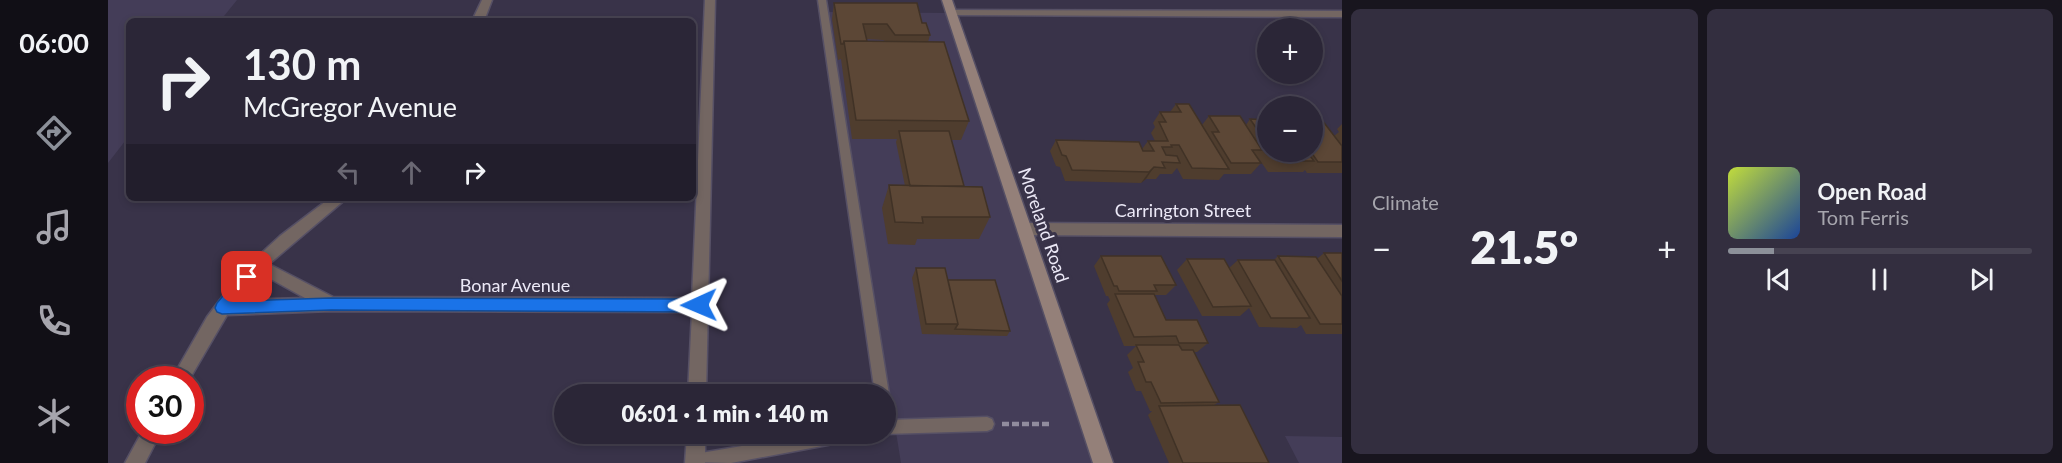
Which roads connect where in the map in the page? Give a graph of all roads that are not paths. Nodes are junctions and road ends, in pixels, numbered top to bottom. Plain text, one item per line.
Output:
1 (487, 0) edge
2 (710, 0) edge
3 (822, 0) edge
4 (947, 0) edge
5 (951, 13) junction
6 (1342, 14) edge
7 (479, 18) edge
8 (336, 201) edge
9 (1025, 229) junction
10 (1342, 231) edge
11 (258, 265) junction
12 (331, 304) junction
13 (699, 305) junction
14 (222, 308) junction
15 (188, 366) edge
16 (697, 384) edge
17 (880, 384) edge
18 (896, 423) edge
19 (987, 424) road end
20 (145, 444) edge
21 (696, 444) edge
22 (794, 444) edge
23 (695, 462) edge
24 (135, 463) edge
25 (1103, 463) edge

1 - 7 street
2 - 13 street
3 - 17 lane
4 - 5 main road, Moreland Road
5 - 6 street
5 - 9 main road, Moreland Road
8 - 11 street
9 - 10 street, Carrington Street
9 - 25 main road, Moreland Road
11 - 12 street, Bonar Avenue
11 - 14 street
12 - 13 street, Bonar Avenue
12 - 14 street, Bonar Avenue
13 - 16 street
14 - 15 street
18 - 19 lane
20 - 24 street
21 - 23 street
22 - 23 lane

